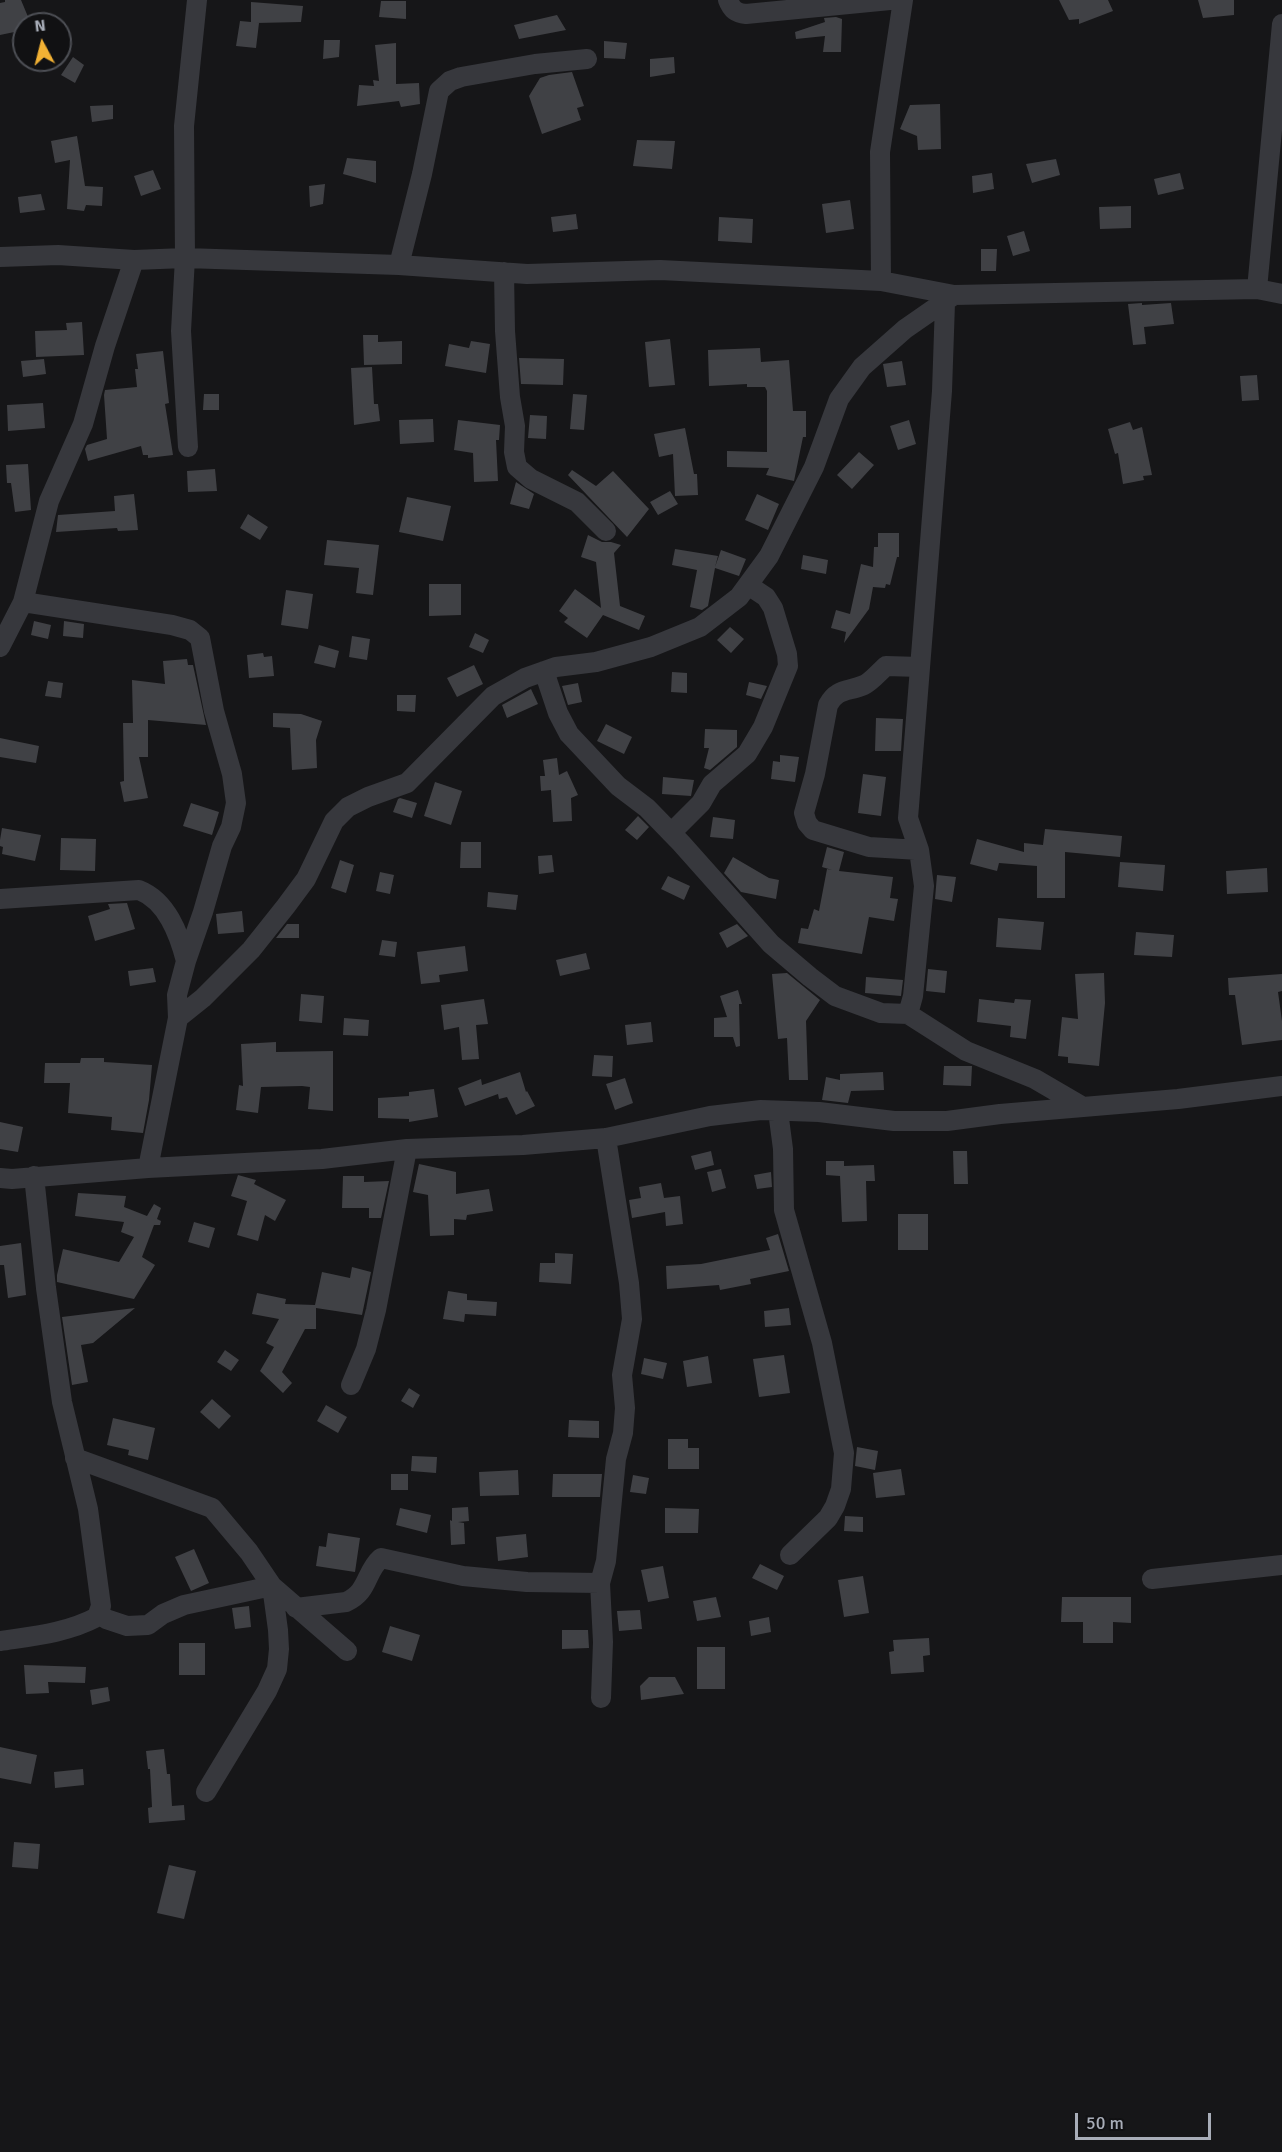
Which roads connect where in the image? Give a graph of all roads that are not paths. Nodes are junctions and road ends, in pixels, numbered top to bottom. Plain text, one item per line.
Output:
1 (197, 0) edge
2 (728, 0) edge
3 (890, 0) edge
4 (903, 0) edge
5 (1282, 24) edge
6 (587, 58) dead end
7 (0, 257) edge
8 (185, 258) junction
9 (134, 260) junction
10 (399, 265) junction
11 (504, 272) junction
12 (881, 281) junction
13 (1257, 289) junction
14 (1282, 294) edge
15 (950, 299) junction
16 (188, 447) dead end
17 (606, 531) dead end
18 (748, 585) junction
19 (23, 602) junction
20 (0, 647) edge
21 (920, 667) junction
22 (544, 671) junction
23 (671, 833) junction
24 (919, 850) junction
25 (0, 899) edge
26 (186, 960) junction
27 (908, 1014) junction
28 (178, 1018) junction
29 (1282, 1086) edge
30 (1083, 1107) junction
31 (778, 1111) junction
32 (606, 1138) junction
33 (407, 1149) junction
34 (148, 1168) junction
35 (34, 1176) junction
36 (4, 1182) edge
37 (351, 1385) dead end
38 (75, 1458) junction
39 (790, 1555) dead end
40 (1282, 1565) edge
41 (1152, 1579) dead end
42 (600, 1583) junction
43 (272, 1586) junction
44 (296, 1608) junction
45 (99, 1613) junction
46 (0, 1641) edge
47 (347, 1651) dead end
48 (601, 1698) dead end
49 (206, 1792) dead end

1 - 8 street
2 - 3 street
4 - 12 street
5 - 13 street
6 - 10 street
7 - 9 street
8 - 9 street
8 - 10 street
8 - 16 street
9 - 19 street
10 - 11 street
11 - 12 street
11 - 17 street
12 - 15 street
13 - 14 street
13 - 15 street
15 - 18 street
15 - 21 street
18 - 22 street
18 - 23 street
19 - 20 street
19 - 26 street
21 - 24 street
21 - 24 street
22 - 23 street
22 - 28 street
23 - 27 street
24 - 27 street
25 - 26 street
26 - 28 street
27 - 30 street
28 - 34 street
29 - 30 street
30 - 31 street
31 - 32 street
31 - 39 street
32 - 33 street
32 - 42 street
33 - 34 street
33 - 37 street
34 - 35 street
35 - 36 street
35 - 38 street
38 - 43 street
38 - 45 street
40 - 41 street
42 - 44 street
42 - 48 street
43 - 44 street
43 - 45 street
43 - 49 street
44 - 47 street
45 - 46 street

